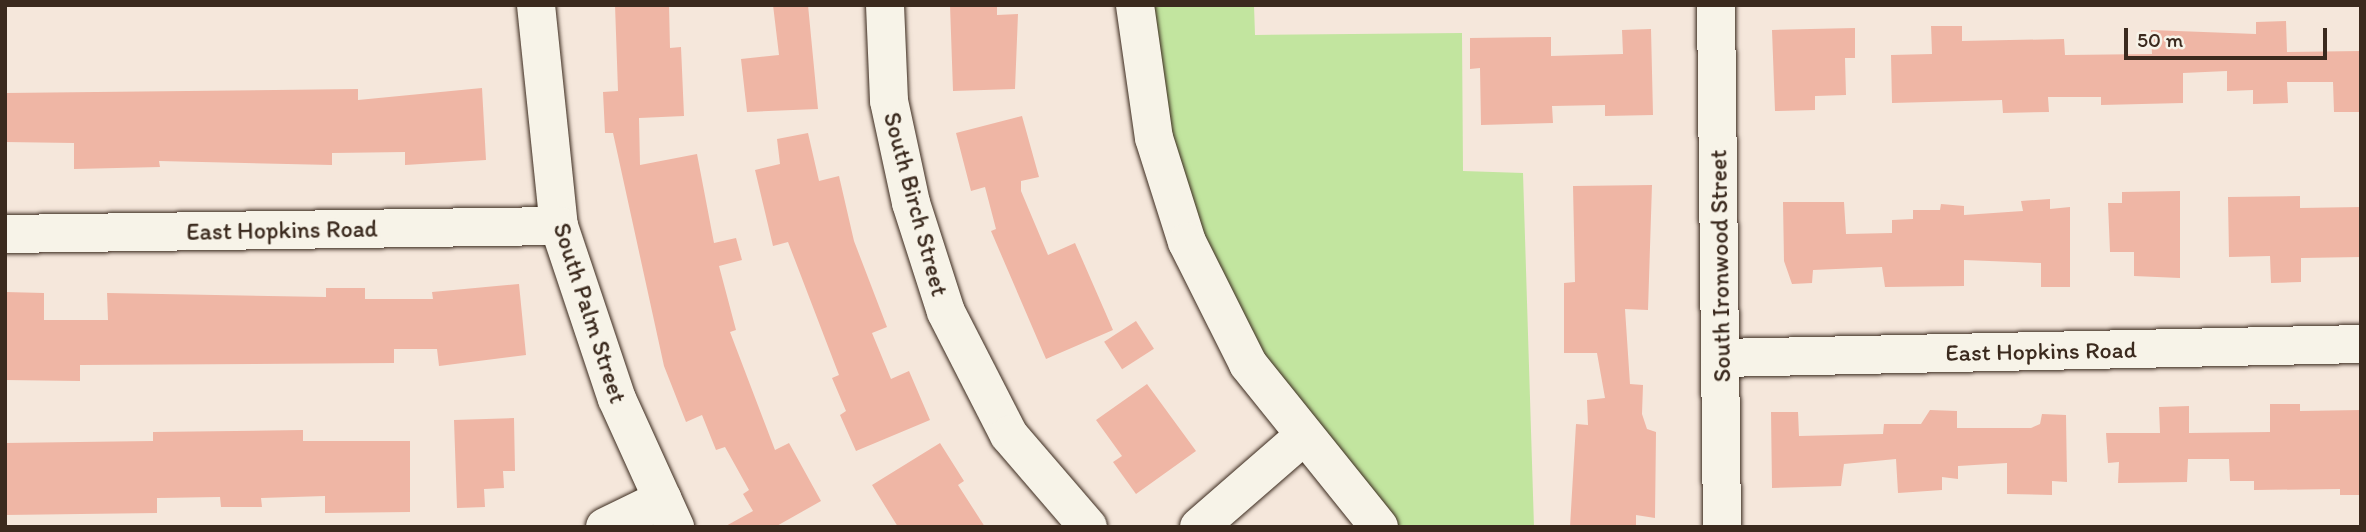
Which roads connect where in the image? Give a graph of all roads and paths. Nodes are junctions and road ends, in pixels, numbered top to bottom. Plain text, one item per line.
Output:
1 (536, 5) edge
2 (885, 5) edge
3 (1135, 5) edge
4 (1716, 5) edge
5 (559, 226) junction
6 (5, 234) edge
7 (2361, 345) edge
8 (1721, 358) junction
9 (1305, 435) junction
10 (669, 513) edge
11 (606, 527) edge
12 (1088, 527) edge
13 (1199, 527) edge
14 (1379, 527) edge
15 (1722, 527) edge

1 - 5 street, South Palm Street
2 - 12 street, South Birch Street
3 - 9 street
4 - 8 street, South Ironwood Street
5 - 6 street, East Hopkins Road
5 - 10 street, South Palm Street
7 - 8 street, East Hopkins Road
8 - 15 street, South Ironwood Street
9 - 13 street
9 - 14 street
10 - 11 street

